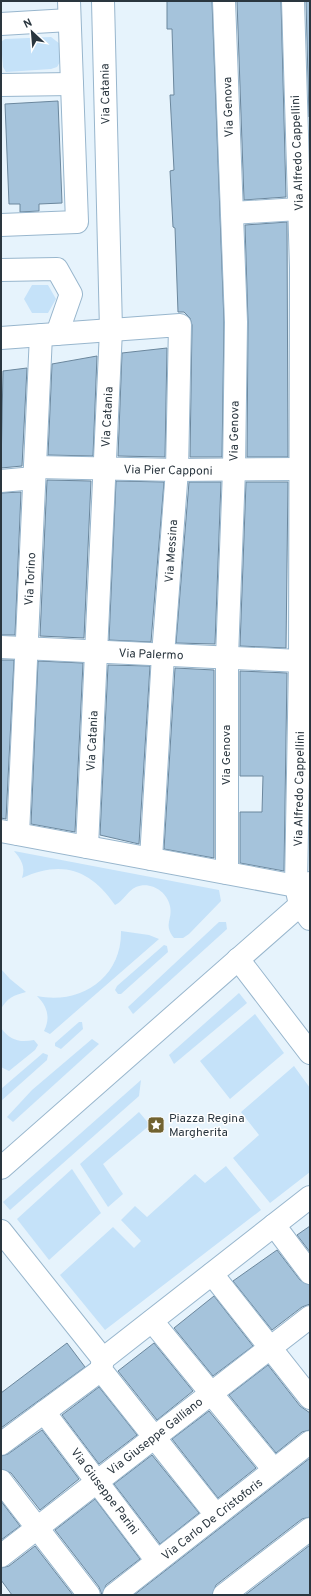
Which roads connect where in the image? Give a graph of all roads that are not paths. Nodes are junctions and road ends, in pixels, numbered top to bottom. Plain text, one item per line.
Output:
1 (103, 1) edge
2 (224, 1) edge
3 (293, 1) edge
4 (69, 11) edge
5 (1, 24) edge
6 (302, 69) edge
7 (72, 84) junction
8 (1, 85) edge
9 (303, 128) edge
10 (303, 204) edge
11 (232, 213) junction
12 (1, 225) edge
13 (306, 267) edge
14 (1, 270) edge
15 (111, 330) junction
16 (49, 335) junction
17 (1, 338) edge
18 (104, 469) junction
19 (300, 469) junction
20 (177, 470) junction
21 (234, 470) junction
22 (35, 472) junction
23 (1, 481) edge
24 (305, 562) edge
25 (1, 647) edge
26 (27, 649) junction
27 (96, 652) junction
28 (163, 655) junction
29 (227, 657) junction
30 (300, 661) junction
31 (304, 785) edge
32 (13, 829) edge
33 (87, 840) junction
34 (152, 852) junction
35 (227, 867) junction
36 (305, 897) edge
37 (238, 959) junction
38 (310, 1053) edge
39 (1, 1168) edge
40 (310, 1197) edge
41 (1, 1231) edge
42 (280, 1233) junction
43 (310, 1273) edge
44 (218, 1281) junction
45 (310, 1317) edge
46 (158, 1328) junction
47 (270, 1347) junction
48 (104, 1369) junction
49 (211, 1393) junction
50 (310, 1398) edge
51 (48, 1416) junction
52 (154, 1437) junction
53 (310, 1442) edge
54 (1, 1444) edge
55 (274, 1470) junction
56 (1, 1481) edge
57 (97, 1481) junction
58 (216, 1515) junction
59 (37, 1528) junction
60 (310, 1529) edge
61 (1, 1556) edge
62 (157, 1561) junction
63 (88, 1595) edge
64 (114, 1595) edge
65 (224, 1595) edge

1 - 15 street, Via Catania
2 - 11 street, Via Genova
3 - 6 street, Via Alfredo Cappellini
4 - 5 street
4 - 7 street
6 - 9 street, Via Alfredo Cappellini
7 - 8 street
7 - 12 street
9 - 10 street, Via Alfredo Cappellini
10 - 11 street
10 - 13 street, Via Alfredo Cappellini
11 - 21 street, Via Genova
13 - 19 street, Via Alfredo Cappellini
14 - 16 street, Via Torino
15 - 16 street
15 - 18 street, Via Catania
15 - 20 street, Via Messina
16 - 17 street
16 - 22 street, Via Torino
18 - 20 street, Via Pier Capponi
18 - 22 street, Via Pier Capponi
18 - 27 street, Via Catania
19 - 21 street, Via Pier Capponi
19 - 24 street, Via Alfredo Cappellini
20 - 21 street, Via Pier Capponi
20 - 28 street, Via Messina
21 - 29 street, Via Genova
22 - 23 street, Via Pier Capponi
22 - 26 street, Via Torino
24 - 30 street, Via Alfredo Cappellini
25 - 26 street, Via Palermo
26 - 27 street, Via Palermo
26 - 32 street, Via Torino
27 - 28 street, Via Palermo
27 - 33 street, Via Catania
28 - 29 street, Via Palermo
28 - 34 street, Via Messina
29 - 30 street, Via Palermo
29 - 35 street, Via Genova
30 - 31 street, Via Alfredo Cappellini
31 - 36 street, Via Alfredo Cappellini
32 - 33 street
33 - 34 street
34 - 35 street
35 - 36 street
36 - 37 street
37 - 38 street
37 - 39 street
40 - 42 street
41 - 48 street
42 - 43 street
42 - 44 street
44 - 46 street
44 - 47 street
45 - 47 street, Via Giuseppe Galliano
46 - 48 street
46 - 49 street
47 - 49 street, Via Giuseppe Galliano
47 - 50 street
48 - 51 street
48 - 52 street
49 - 52 street, Via Giuseppe Galliano
49 - 55 street
51 - 54 street
51 - 57 street, Via Giuseppe Parini
52 - 57 street, Via Giuseppe Galliano
52 - 58 street
53 - 55 street, Via Carlo De Cristoforis
55 - 58 street, Via Carlo De Cristoforis
56 - 59 street
57 - 59 street, Via Giuseppe Galliano
57 - 62 street, Via Giuseppe Parini
58 - 62 street, Via Carlo De Cristoforis
59 - 61 street, Via Giuseppe Galliano
59 - 63 street
60 - 65 street
62 - 64 street, Via Carlo De Cristoforis

